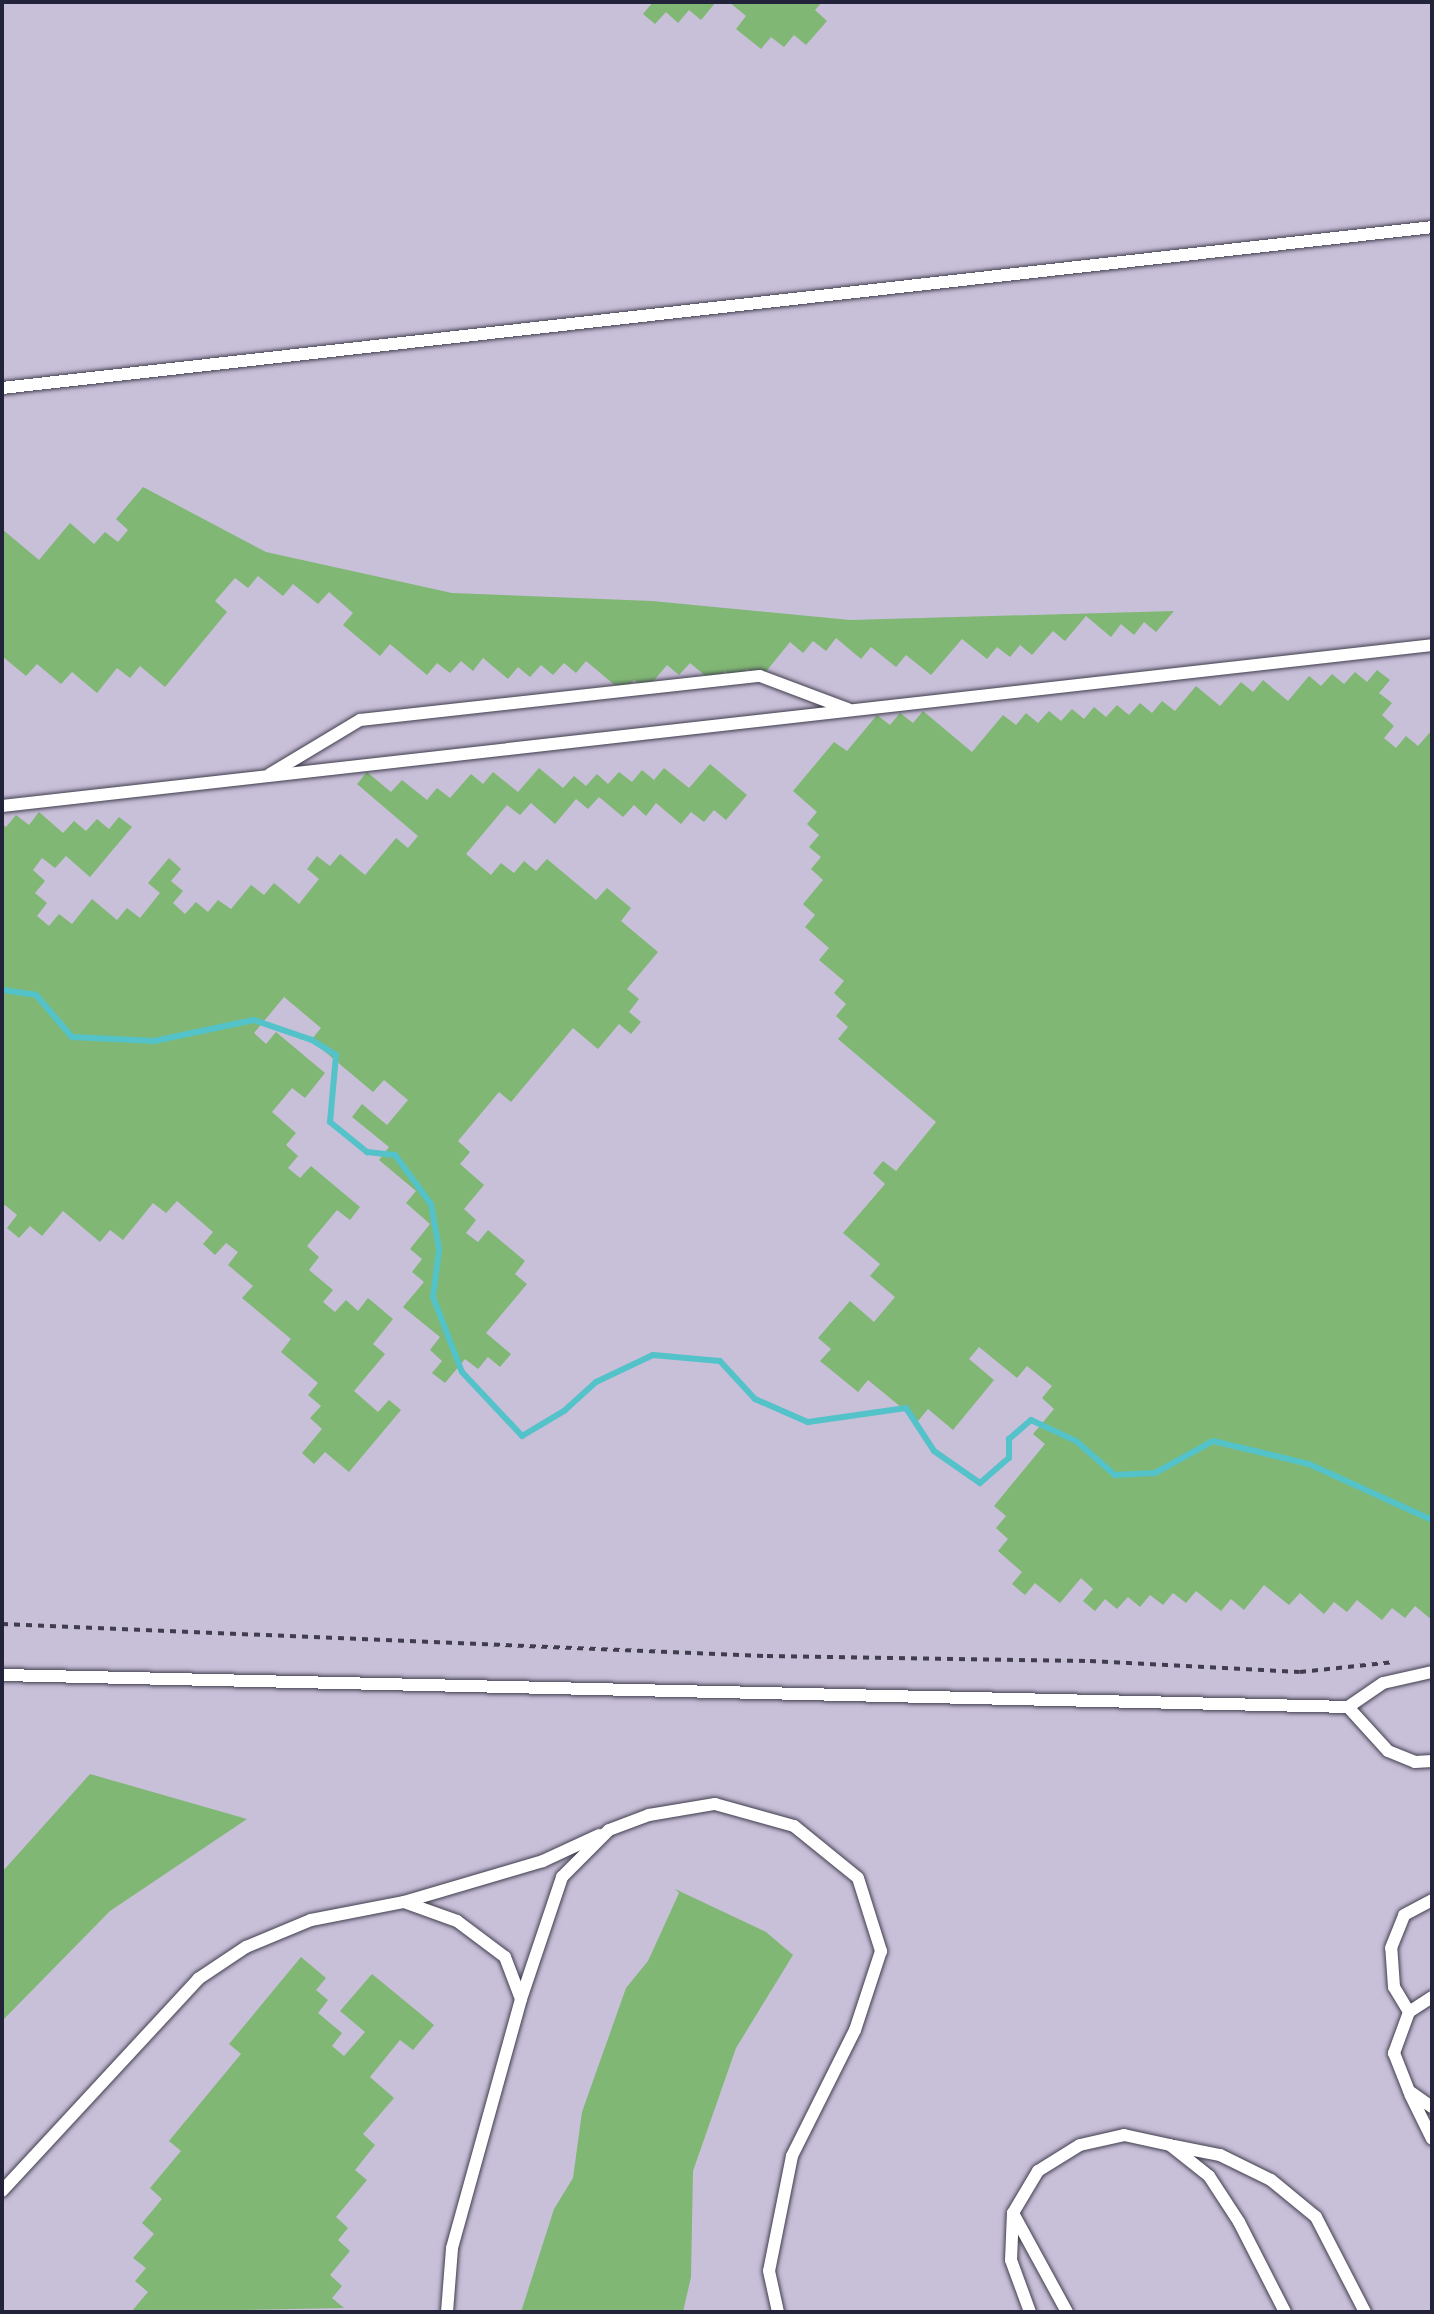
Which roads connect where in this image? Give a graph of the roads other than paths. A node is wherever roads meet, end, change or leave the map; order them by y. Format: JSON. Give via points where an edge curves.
{"nodes":[{"id":1,"x":1432,"y":227,"type":"edge"},
{"id":2,"x":2,"y":388,"type":"edge"},
{"id":3,"x":1432,"y":645,"type":"edge"},
{"id":4,"x":851,"y":710,"type":"junction"},
{"id":5,"x":267,"y":776,"type":"junction"},
{"id":6,"x":2,"y":806,"type":"edge"},
{"id":7,"x":1432,"y":1672,"type":"edge"},
{"id":8,"x":2,"y":1675,"type":"edge"},
{"id":9,"x":1348,"y":1707,"type":"junction"},
{"id":10,"x":1432,"y":1761,"type":"edge"},
{"id":11,"x":609,"y":1830,"type":"junction"},
{"id":12,"x":1432,"y":1900,"type":"edge"},
{"id":13,"x":404,"y":1902,"type":"junction"},
{"id":14,"x":1432,"y":1997,"type":"edge"},
{"id":15,"x":521,"y":1999,"type":"junction"},
{"id":16,"x":1409,"y":2012,"type":"junction"},
{"id":17,"x":1409,"y":2091,"type":"junction"},
{"id":18,"x":1432,"y":2107,"type":"edge"},
{"id":19,"x":1432,"y":2139,"type":"edge"},
{"id":20,"x":1170,"y":2145,"type":"junction"},
{"id":21,"x":2,"y":2191,"type":"edge"},
{"id":22,"x":1013,"y":2213,"type":"junction"},
{"id":23,"x":1026,"y":2309,"type":"edge"},
{"id":24,"x":447,"y":2312,"type":"edge"},
{"id":25,"x":778,"y":2312,"type":"edge"},
{"id":26,"x":1067,"y":2312,"type":"edge"},
{"id":27,"x":1285,"y":2312,"type":"edge"},
{"id":28,"x":1365,"y":2312,"type":"edge"}],
"edges":[{"from":1,"to":2,"type":"lane"},
{"from":3,"to":4,"type":"lane"},
{"from":4,"to":5,"type":"lane"},
{"from":4,"to":5,"type":"lane","via":[[760,676],[360,720]]},
{"from":5,"to":6,"type":"lane"},
{"from":7,"to":9,"type":"lane","via":[[1383,1683]]},
{"from":8,"to":9,"type":"lane"},
{"from":9,"to":10,"type":"lane","via":[[1388,1751],[1415,1762]]},
{"from":11,"to":13,"type":"lane","via":[[543,1861]]},
{"from":11,"to":15,"type":"lane","via":[[562,1877]]},
{"from":11,"to":25,"type":"lane","via":[[649,1815],[715,1804],[794,1826],[858,1878],[881,1951],[855,2030],[792,2156],[769,2271]]},
{"from":12,"to":16,"type":"lane","via":[[1404,1915],[1391,1948],[1394,1987]]},
{"from":13,"to":15,"type":"lane","via":[[457,1921],[505,1957]]},
{"from":13,"to":21,"type":"lane","via":[[311,1920],[246,1947],[198,1979]]},
{"from":14,"to":16,"type":"lane"},
{"from":15,"to":24,"type":"lane","via":[[452,2248]]},
{"from":16,"to":17,"type":"lane","via":[[1394,2053]]},
{"from":17,"to":18,"type":"lane"},
{"from":17,"to":19,"type":"lane"},
{"from":20,"to":22,"type":"lane","via":[[1124,2135],[1080,2145],[1038,2171]]},
{"from":20,"to":27,"type":"lane","via":[[1209,2176]]},
{"from":20,"to":28,"type":"lane","via":[[1220,2155],[1271,2180],[1316,2217]]},
{"from":22,"to":23,"type":"lane","via":[[1011,2260]]},
{"from":22,"to":26,"type":"lane"}]}
